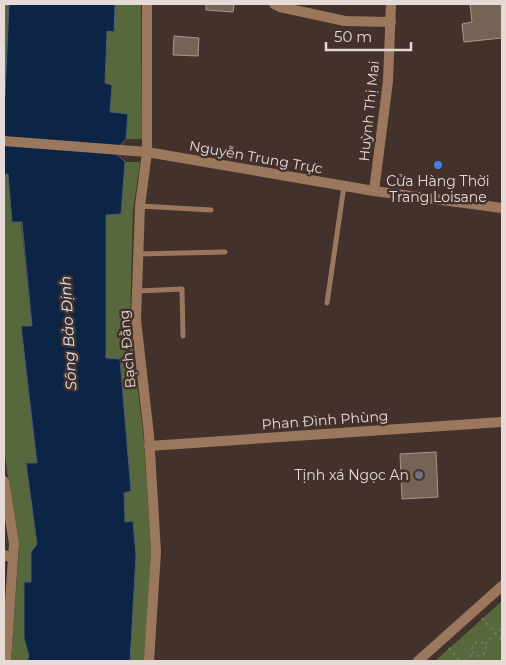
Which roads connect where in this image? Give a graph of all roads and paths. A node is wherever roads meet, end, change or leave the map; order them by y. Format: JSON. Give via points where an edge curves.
{"nodes":[{"id":1,"x":147,"y":4,"type":"edge"},
{"id":2,"x":274,"y":4,"type":"edge"},
{"id":3,"x":391,"y":4,"type":"edge"},
{"id":4,"x":390,"y":22,"type":"junction"},
{"id":5,"x":4,"y":141,"type":"edge"},
{"id":6,"x":147,"y":152,"type":"junction"},
{"id":7,"x":344,"y":186,"type":"junction"},
{"id":8,"x":374,"y":191,"type":"junction"},
{"id":9,"x":140,"y":206,"type":"junction"},
{"id":10,"x":502,"y":208,"type":"edge"},
{"id":11,"x":211,"y":210,"type":"dead end"},
{"id":12,"x":225,"y":252,"type":"dead end"},
{"id":13,"x":138,"y":254,"type":"junction"},
{"id":14,"x":137,"y":292,"type":"junction"},
{"id":15,"x":327,"y":303,"type":"dead end"},
{"id":16,"x":183,"y":336,"type":"dead end"},
{"id":17,"x":502,"y":422,"type":"edge"},
{"id":18,"x":149,"y":446,"type":"junction"},
{"id":19,"x":4,"y":481,"type":"edge"},
{"id":20,"x":8,"y":556,"type":"edge"},
{"id":21,"x":502,"y":586,"type":"edge"},
{"id":22,"x":475,"y":610,"type":"junction"},
{"id":23,"x":502,"y":628,"type":"edge"},
{"id":24,"x":496,"y":634,"type":"junction"},
{"id":25,"x":442,"y":640,"type":"junction"},
{"id":26,"x":502,"y":641,"type":"edge"},
{"id":27,"x":485,"y":644,"type":"junction"},
{"id":28,"x":474,"y":653,"type":"junction"},
{"id":29,"x":6,"y":661,"type":"edge"},
{"id":30,"x":149,"y":661,"type":"edge"},
{"id":31,"x":418,"y":661,"type":"edge"},
{"id":32,"x":460,"y":661,"type":"edge"},
{"id":33,"x":465,"y":661,"type":"edge"}],
"edges":[{"from":1,"to":6,"type":"street","name":"Bạch Đằng"},
{"from":2,"to":4,"type":"street","via":[[345,21]]},
{"from":3,"to":4,"type":"street","name":"Huỳnh Thị Mai"},
{"from":4,"to":8,"type":"street","name":"Huỳnh Thị Mai","via":[[388,81]]},
{"from":5,"to":6,"type":"street","name":"Nguyễn Trung Trực"},
{"from":6,"to":7,"type":"street","name":"Nguyễn Trung Trực"},
{"from":6,"to":9,"type":"street","name":"Bạch Đằng"},
{"from":7,"to":8,"type":"street","name":"Nguyễn Trung Trực"},
{"from":7,"to":15,"type":"lane"},
{"from":8,"to":10,"type":"street","name":"Nguyễn Trung Trực"},
{"from":9,"to":11,"type":"lane"},
{"from":9,"to":13,"type":"street","name":"Bạch Đằng"},
{"from":12,"to":13,"type":"lane"},
{"from":13,"to":14,"type":"street","name":"Bạch Đằng"},
{"from":14,"to":16,"type":"lane","via":[[182,290]]},
{"from":14,"to":18,"type":"street","name":"Bạch Đằng","via":[[136,320]]},
{"from":17,"to":18,"type":"street","name":"Phan Đình Phùng"},
{"from":18,"to":30,"type":"street","name":"Bạch Đằng","via":[[156,552]]},
{"from":19,"to":20,"type":"street","via":[[14,544]]},
{"from":20,"to":29,"type":"street"},
{"from":21,"to":22,"type":"street"},
{"from":22,"to":24,"type":"path"},
{"from":22,"to":25,"type":"street"},
{"from":23,"to":24,"type":"path"},
{"from":24,"to":26,"type":"path"},
{"from":24,"to":27,"type":"path"},
{"from":25,"to":31,"type":"street"},
{"from":25,"to":32,"type":"path"},
{"from":27,"to":28,"type":"path","via":[[475,643]]},
{"from":27,"to":28,"type":"path","via":[[484,654]]},
{"from":28,"to":33,"type":"path"}]}
